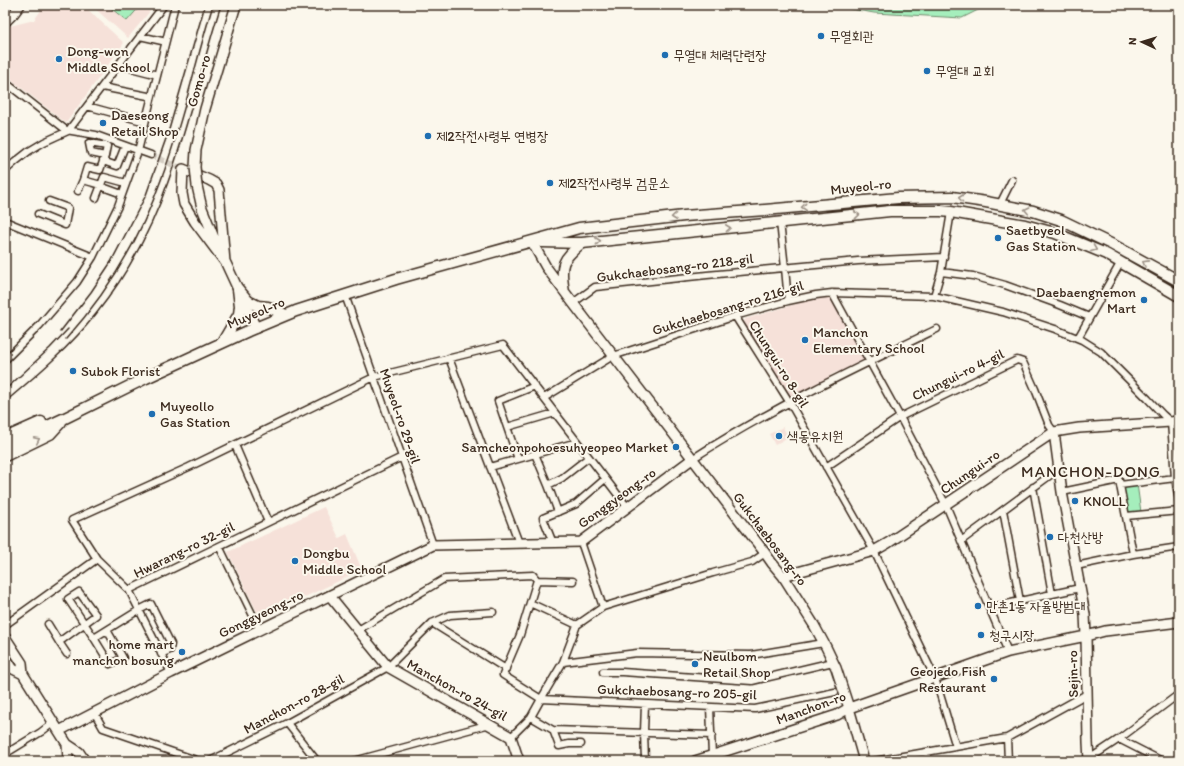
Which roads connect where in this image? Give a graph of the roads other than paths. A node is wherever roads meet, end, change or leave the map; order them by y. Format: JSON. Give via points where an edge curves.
{"nodes":[{"id":1,"x":20,"y":5,"type":"edge"},
{"id":2,"x":164,"y":5,"type":"edge"},
{"id":3,"x":175,"y":5,"type":"edge"},
{"id":4,"x":236,"y":5,"type":"edge"},
{"id":5,"x":5,"y":22,"type":"edge"},
{"id":6,"x":140,"y":36,"type":"junction"},
{"id":7,"x":162,"y":41,"type":"dead end"},
{"id":8,"x":119,"y":65,"type":"junction"},
{"id":9,"x":154,"y":74,"type":"dead end"},
{"id":10,"x":5,"y":82,"type":"edge"},
{"id":11,"x":102,"y":87,"type":"junction"},
{"id":12,"x":148,"y":96,"type":"dead end"},
{"id":13,"x":87,"y":106,"type":"junction"},
{"id":14,"x":142,"y":122,"type":"dead end"},
{"id":15,"x":68,"y":131,"type":"junction"},
{"id":16,"x":125,"y":146,"type":"junction"},
{"id":17,"x":138,"y":151,"type":"junction"},
{"id":18,"x":151,"y":155,"type":"tunnel mouth"},
{"id":19,"x":5,"y":171,"type":"edge"},
{"id":20,"x":83,"y":180,"type":"junction"},
{"id":21,"x":1012,"y":180,"type":"dead end"},
{"id":22,"x":126,"y":183,"type":"junction"},
{"id":23,"x":100,"y":186,"type":"junction"},
{"id":24,"x":78,"y":191,"type":"dead end"},
{"id":25,"x":122,"y":194,"type":"junction"},
{"id":26,"x":96,"y":198,"type":"dead end"},
{"id":27,"x":49,"y":201,"type":"dead end"},
{"id":28,"x":1000,"y":204,"type":"junction"},
{"id":29,"x":951,"y":212,"type":"junction"},
{"id":30,"x":38,"y":214,"type":"dead end"},
{"id":31,"x":993,"y":220,"type":"junction"},
{"id":32,"x":5,"y":221,"type":"edge"},
{"id":33,"x":780,"y":222,"type":"junction"},
{"id":34,"x":532,"y":242,"type":"junction"},
{"id":35,"x":582,"y":243,"type":"junction"},
{"id":36,"x":92,"y":257,"type":"junction"},
{"id":37,"x":944,"y":257,"type":"junction"},
{"id":38,"x":225,"y":262,"type":"junction"},
{"id":39,"x":1121,"y":262,"type":"junction"},
{"id":40,"x":785,"y":268,"type":"junction"},
{"id":41,"x":941,"y":272,"type":"junction"},
{"id":42,"x":1179,"y":282,"type":"edge"},
{"id":43,"x":1179,"y":288,"type":"edge"},
{"id":44,"x":238,"y":289,"type":"junction"},
{"id":45,"x":564,"y":291,"type":"junction"},
{"id":46,"x":832,"y":293,"type":"junction"},
{"id":47,"x":345,"y":295,"type":"junction"},
{"id":48,"x":1179,"y":295,"type":"edge"},
{"id":49,"x":934,"y":296,"type":"junction"},
{"id":50,"x":788,"y":301,"type":"junction"},
{"id":51,"x":573,"y":303,"type":"junction"},
{"id":52,"x":286,"y":315,"type":"junction"},
{"id":53,"x":735,"y":316,"type":"junction"},
{"id":54,"x":1089,"y":317,"type":"junction"},
{"id":55,"x":256,"y":328,"type":"junction"},
{"id":56,"x":937,"y":328,"type":"dead end"},
{"id":57,"x":1078,"y":338,"type":"junction"},
{"id":58,"x":222,"y":343,"type":"junction"},
{"id":59,"x":613,"y":356,"type":"junction"},
{"id":60,"x":449,"y":358,"type":"junction"},
{"id":61,"x":5,"y":360,"type":"edge"},
{"id":62,"x":870,"y":361,"type":"junction"},
{"id":63,"x":374,"y":377,"type":"junction"},
{"id":64,"x":535,"y":386,"type":"junction"},
{"id":65,"x":544,"y":398,"type":"junction"},
{"id":66,"x":790,"y":403,"type":"junction"},
{"id":67,"x":555,"y":413,"type":"junction"},
{"id":68,"x":900,"y":417,"type":"junction"},
{"id":69,"x":65,"y":418,"type":"junction"},
{"id":70,"x":1175,"y":421,"type":"edge"},
{"id":71,"x":507,"y":427,"type":"junction"},
{"id":72,"x":1054,"y":432,"type":"junction"},
{"id":73,"x":5,"y":438,"type":"edge"},
{"id":74,"x":577,"y":442,"type":"junction"},
{"id":75,"x":235,"y":445,"type":"junction"},
{"id":76,"x":5,"y":446,"type":"edge"},
{"id":77,"x":535,"y":454,"type":"junction"},
{"id":78,"x":5,"y":456,"type":"edge"},
{"id":79,"x":402,"y":457,"type":"junction"},
{"id":80,"x":589,"y":457,"type":"junction"},
{"id":81,"x":518,"y":459,"type":"junction"},
{"id":82,"x":692,"y":459,"type":"junction"},
{"id":83,"x":490,"y":467,"type":"junction"},
{"id":84,"x":826,"y":467,"type":"junction"},
{"id":85,"x":1060,"y":468,"type":"junction"},
{"id":86,"x":1175,"y":478,"type":"junction"},
{"id":87,"x":606,"y":479,"type":"junction"},
{"id":88,"x":1119,"y":482,"type":"junction"},
{"id":89,"x":548,"y":485,"type":"junction"},
{"id":90,"x":1034,"y":487,"type":"junction"},
{"id":91,"x":1062,"y":492,"type":"junction"},
{"id":92,"x":1179,"y":501,"type":"edge"},
{"id":93,"x":946,"y":505,"type":"junction"},
{"id":94,"x":628,"y":508,"type":"junction"},
{"id":95,"x":1003,"y":510,"type":"junction"},
{"id":96,"x":1179,"y":511,"type":"edge"},
{"id":97,"x":558,"y":512,"type":"junction"},
{"id":98,"x":1126,"y":516,"type":"junction"},
{"id":99,"x":268,"y":522,"type":"junction"},
{"id":100,"x":961,"y":541,"type":"junction"},
{"id":101,"x":581,"y":542,"type":"junction"},
{"id":102,"x":519,"y":543,"type":"junction"},
{"id":103,"x":553,"y":543,"type":"junction"},
{"id":104,"x":433,"y":545,"type":"junction"},
{"id":105,"x":219,"y":546,"type":"junction"},
{"id":106,"x":1179,"y":547,"type":"edge"},
{"id":107,"x":874,"y":551,"type":"junction"},
{"id":108,"x":765,"y":553,"type":"junction"},
{"id":109,"x":1133,"y":554,"type":"junction"},
{"id":110,"x":97,"y":559,"type":"junction"},
{"id":111,"x":1076,"y":566,"type":"junction"},
{"id":112,"x":783,"y":576,"type":"junction"},
{"id":113,"x":537,"y":580,"type":"junction"},
{"id":114,"x":573,"y":581,"type":"dead end"},
{"id":115,"x":1080,"y":588,"type":"junction"},
{"id":116,"x":129,"y":590,"type":"junction"},
{"id":117,"x":1052,"y":594,"type":"junction"},
{"id":118,"x":330,"y":596,"type":"junction"},
{"id":119,"x":1020,"y":601,"type":"junction"},
{"id":120,"x":530,"y":603,"type":"junction"},
{"id":121,"x":603,"y":607,"type":"junction"},
{"id":122,"x":989,"y":608,"type":"junction"},
{"id":123,"x":139,"y":610,"type":"junction"},
{"id":124,"x":494,"y":612,"type":"dead end"},
{"id":125,"x":1179,"y":622,"type":"edge"},
{"id":126,"x":84,"y":623,"type":"junction"},
{"id":127,"x":432,"y":623,"type":"junction"},
{"id":128,"x":48,"y":624,"type":"dead end"},
{"id":129,"x":5,"y":625,"type":"edge"},
{"id":130,"x":577,"y":625,"type":"junction"},
{"id":131,"x":107,"y":630,"type":"junction"},
{"id":132,"x":260,"y":630,"type":"junction"},
{"id":133,"x":358,"y":630,"type":"junction"},
{"id":134,"x":1086,"y":636,"type":"junction"},
{"id":135,"x":5,"y":637,"type":"edge"},
{"id":136,"x":94,"y":638,"type":"junction"},
{"id":137,"x":59,"y":642,"type":"junction"},
{"id":138,"x":824,"y":643,"type":"junction"},
{"id":139,"x":1008,"y":652,"type":"junction"},
{"id":140,"x":67,"y":654,"type":"dead end"},
{"id":141,"x":161,"y":654,"type":"junction"},
{"id":142,"x":5,"y":657,"type":"edge"},
{"id":143,"x":563,"y":662,"type":"junction"},
{"id":144,"x":833,"y":662,"type":"junction"},
{"id":145,"x":388,"y":667,"type":"junction"},
{"id":146,"x":506,"y":669,"type":"junction"},
{"id":147,"x":603,"y":672,"type":"dead end"},
{"id":148,"x":171,"y":673,"type":"junction"},
{"id":149,"x":23,"y":674,"type":"junction"},
{"id":150,"x":935,"y":678,"type":"junction"},
{"id":151,"x":835,"y":692,"type":"dead end"},
{"id":152,"x":1087,"y":694,"type":"junction"},
{"id":153,"x":1179,"y":694,"type":"edge"},
{"id":154,"x":541,"y":699,"type":"junction"},
{"id":155,"x":645,"y":704,"type":"junction"},
{"id":156,"x":710,"y":707,"type":"junction"},
{"id":157,"x":849,"y":708,"type":"junction"},
{"id":158,"x":94,"y":712,"type":"junction"},
{"id":159,"x":531,"y":717,"type":"junction"},
{"id":160,"x":54,"y":722,"type":"junction"},
{"id":161,"x":287,"y":723,"type":"junction"},
{"id":162,"x":490,"y":724,"type":"junction"},
{"id":163,"x":553,"y":730,"type":"junction"},
{"id":164,"x":59,"y":731,"type":"junction"},
{"id":165,"x":644,"y":732,"type":"junction"},
{"id":166,"x":712,"y":735,"type":"junction"},
{"id":167,"x":511,"y":737,"type":"junction"},
{"id":168,"x":1007,"y":738,"type":"junction"},
{"id":169,"x":1120,"y":739,"type":"junction"},
{"id":170,"x":67,"y":744,"type":"junction"},
{"id":171,"x":581,"y":744,"type":"dead end"},
{"id":172,"x":956,"y":747,"type":"junction"},
{"id":173,"x":927,"y":752,"type":"junction"},
{"id":174,"x":5,"y":754,"type":"edge"},
{"id":175,"x":712,"y":756,"type":"junction"},
{"id":176,"x":1089,"y":760,"type":"edge"},
{"id":177,"x":70,"y":761,"type":"edge"},
{"id":178,"x":85,"y":761,"type":"edge"},
{"id":179,"x":199,"y":761,"type":"edge"},
{"id":180,"x":210,"y":761,"type":"edge"},
{"id":181,"x":318,"y":761,"type":"edge"},
{"id":182,"x":354,"y":761,"type":"edge"},
{"id":183,"x":520,"y":761,"type":"edge"},
{"id":184,"x":645,"y":761,"type":"edge"},
{"id":185,"x":695,"y":761,"type":"edge"},
{"id":186,"x":864,"y":761,"type":"edge"},
{"id":187,"x":874,"y":761,"type":"edge"},
{"id":188,"x":928,"y":761,"type":"edge"},
{"id":189,"x":1008,"y":761,"type":"edge"},
{"id":190,"x":1162,"y":761,"type":"edge"}],
"edges":[{"from":1,"to":5,"type":"main road"},
{"from":2,"to":6,"type":"street"},
{"from":3,"to":17,"type":"street"},
{"from":4,"to":38,"type":"main road","name":"Gomo-ro","bridge":true,"via":[[205,109],[195,167],[202,208]]},
{"from":6,"to":7,"type":"street"},
{"from":6,"to":8,"type":"street"},
{"from":8,"to":9,"type":"street"},
{"from":8,"to":11,"type":"street"},
{"from":10,"to":15,"type":"street"},
{"from":11,"to":12,"type":"street"},
{"from":11,"to":13,"type":"street"},
{"from":13,"to":14,"type":"street"},
{"from":13,"to":15,"type":"street"},
{"from":15,"to":16,"type":"street","via":[[96,135]]},
{"from":15,"to":19,"type":"street","via":[[44,142]]},
{"from":16,"to":17,"type":"street"},
{"from":16,"to":20,"type":"street","via":[[117,166],[104,159],[100,170],[87,167]]},
{"from":17,"to":18,"type":"street"},
{"from":17,"to":22,"type":"street"},
{"from":20,"to":23,"type":"street"},
{"from":20,"to":24,"type":"street"},
{"from":21,"to":28,"type":"street"},
{"from":22,"to":23,"type":"street","via":[[104,177]]},
{"from":22,"to":25,"type":"street"},
{"from":23,"to":25,"type":"street"},
{"from":23,"to":26,"type":"street"},
{"from":25,"to":36,"type":"street"},
{"from":27,"to":30,"type":"street","via":[[68,208],[65,225]]},
{"from":28,"to":31,"type":"main road"},
{"from":28,"to":34,"type":"main road","name":"Muyeol-ro","one_way":true,"via":[[952,197],[898,198],[684,216],[580,228]]},
{"from":42,"to":28,"type":"main road","name":"Muyeol-ro","one_way":true,"via":[[1113,245],[1061,220]]},
{"from":29,"to":31,"type":"main road","name":"Muyeol-ro"},
{"from":33,"to":29,"type":"main road","name":"Muyeol-ro","one_way":true,"via":[[890,211]]},
{"from":29,"to":37,"type":"street"},
{"from":31,"to":39,"type":"main road","name":"Muyeol-ro","one_way":true,"via":[[1055,233]]},
{"from":32,"to":36,"type":"street"},
{"from":35,"to":33,"type":"main road","name":"Muyeol-ro","one_way":true},
{"from":33,"to":40,"type":"street"},
{"from":34,"to":35,"type":"main road","name":"Muyeol-ro"},
{"from":34,"to":45,"type":"main road","name":"Gukchaebosang-ro"},
{"from":34,"to":47,"type":"main road","name":"Muyeol-ro"},
{"from":35,"to":45,"type":"main road","via":[[566,258],[562,266]]},
{"from":36,"to":61,"type":"street","via":[[77,282]]},
{"from":37,"to":40,"type":"street","name":"Gukchaebosang-ro 218-gil"},
{"from":37,"to":41,"type":"street"},
{"from":38,"to":38,"type":"main road","via":[[219,190],[210,180],[181,169],[184,204]]},
{"from":38,"to":44,"type":"main road"},
{"from":39,"to":48,"type":"main road","name":"Muyeol-ro"},
{"from":39,"to":54,"type":"street"},
{"from":40,"to":50,"type":"street"},
{"from":40,"to":51,"type":"street","name":"Gukchaebosang-ro 218-gil","via":[[595,287]]},
{"from":41,"to":49,"type":"street"},
{"from":41,"to":54,"type":"street","via":[[973,276],[1005,285]]},
{"from":43,"to":48,"type":"main road","via":[[1176,291]]},
{"from":44,"to":52,"type":"main road","via":[[248,301]]},
{"from":44,"to":55,"type":"main road"},
{"from":44,"to":58,"type":"main road","via":[[239,314]]},
{"from":45,"to":51,"type":"main road","name":"Gukchaebosang-ro"},
{"from":46,"to":49,"type":"street","name":"Gukchaebosang-ro 216-gil"},
{"from":46,"to":50,"type":"street","name":"Gukchaebosang-ro 216-gil"},
{"from":46,"to":62,"type":"street"},
{"from":47,"to":52,"type":"main road","name":"Muyeol-ro"},
{"from":47,"to":63,"type":"street","name":"Muyeol-ro 29-gil"},
{"from":49,"to":57,"type":"street","name":"Gukchaebosang-ro 216-gil","via":[[1003,312]]},
{"from":50,"to":53,"type":"street","name":"Gukchaebosang-ro 216-gil"},
{"from":51,"to":59,"type":"main road","name":"Gukchaebosang-ro"},
{"from":52,"to":55,"type":"main road","name":"Muyeol-ro"},
{"from":53,"to":59,"type":"street","name":"Gukchaebosang-ro 216-gil"},
{"from":53,"to":66,"type":"street","name":"Chungui-ro 8-gil"},
{"from":54,"to":57,"type":"street"},
{"from":55,"to":58,"type":"main road","name":"Muyeol-ro"},
{"from":56,"to":62,"type":"street"},
{"from":57,"to":70,"type":"street","name":"Gukchaebosang-ro 216-gil","via":[[1100,352],[1163,415]]},
{"from":58,"to":69,"type":"main road","name":"Muyeol-ro"},
{"from":59,"to":65,"type":"street"},
{"from":59,"to":82,"type":"main road","name":"Gukchaebosang-ro"},
{"from":60,"to":63,"type":"street"},
{"from":60,"to":64,"type":"street","via":[[503,345]]},
{"from":60,"to":83,"type":"street"},
{"from":62,"to":66,"type":"street"},
{"from":62,"to":68,"type":"street"},
{"from":63,"to":75,"type":"street"},
{"from":63,"to":79,"type":"street","name":"Muyeol-ro 29-gil"},
{"from":64,"to":65,"type":"street"},
{"from":64,"to":71,"type":"street","via":[[498,401]]},
{"from":65,"to":67,"type":"street"},
{"from":66,"to":82,"type":"street"},
{"from":66,"to":84,"type":"street","name":"Chungui-ro 8-gil"},
{"from":67,"to":71,"type":"street"},
{"from":67,"to":74,"type":"street"},
{"from":68,"to":72,"type":"street","name":"Chungui-ro 4-gil","via":[[1017,360],[1023,362],[1048,425]]},
{"from":68,"to":84,"type":"street","name":"Chungui-ro 4-gil"},
{"from":68,"to":93,"type":"street"},
{"from":69,"to":73,"type":"main road","via":[[53,416]]},
{"from":69,"to":76,"type":"main road","name":"Muyeol-ro"},
{"from":78,"to":69,"type":"main road","one_way":true,"via":[[50,434]]},
{"from":70,"to":72,"type":"main road","name":"Chungui-ro"},
{"from":70,"to":86,"type":"street"},
{"from":71,"to":81,"type":"street"},
{"from":72,"to":85,"type":"main road","name":"Sejin-ro"},
{"from":72,"to":93,"type":"main road","name":"Chungui-ro"},
{"from":74,"to":77,"type":"street"},
{"from":74,"to":80,"type":"street"},
{"from":75,"to":99,"type":"street"},
{"from":75,"to":110,"type":"street","name":"Hwarang-ro 32-gil","via":[[72,520]]},
{"from":77,"to":81,"type":"street"},
{"from":77,"to":89,"type":"street"},
{"from":79,"to":99,"type":"street","name":"Hwarang-ro 32-gil"},
{"from":79,"to":104,"type":"street","name":"Muyeol-ro 29-gil"},
{"from":80,"to":87,"type":"street"},
{"from":80,"to":89,"type":"street","via":[[562,478]]},
{"from":81,"to":83,"type":"street"},
{"from":82,"to":94,"type":"main road","name":"Gonggyeong-ro"},
{"from":82,"to":108,"type":"main road","name":"Gukchaebosang-ro"},
{"from":83,"to":102,"type":"street"},
{"from":84,"to":107,"type":"street","name":"Chungui-ro 8-gil"},
{"from":85,"to":90,"type":"street"},
{"from":85,"to":91,"type":"main road","name":"Sejin-ro"},
{"from":86,"to":88,"type":"street"},
{"from":86,"to":92,"type":"street"},
{"from":87,"to":94,"type":"street"},
{"from":87,"to":97,"type":"street","via":[[576,504]]},
{"from":88,"to":91,"type":"street"},
{"from":88,"to":98,"type":"street"},
{"from":89,"to":97,"type":"street"},
{"from":90,"to":95,"type":"street"},
{"from":90,"to":117,"type":"street"},
{"from":91,"to":111,"type":"main road","name":"Sejin-ro"},
{"from":93,"to":100,"type":"street"},
{"from":93,"to":107,"type":"main road","name":"Chungui-ro"},
{"from":94,"to":101,"type":"main road","name":"Gonggyeong-ro"},
{"from":95,"to":100,"type":"street"},
{"from":95,"to":119,"type":"street"},
{"from":96,"to":98,"type":"street"},
{"from":97,"to":103,"type":"street","via":[[543,518]]},
{"from":98,"to":109,"type":"street"},
{"from":99,"to":105,"type":"street","name":"Hwarang-ro 32-gil"},
{"from":100,"to":122,"type":"street"},
{"from":101,"to":103,"type":"main road","name":"Gonggyeong-ro"},
{"from":101,"to":121,"type":"street"},
{"from":102,"to":103,"type":"main road","name":"Gonggyeong-ro"},
{"from":102,"to":104,"type":"main road","name":"Gonggyeong-ro"},
{"from":104,"to":118,"type":"main road","name":"Gonggyeong-ro"},
{"from":105,"to":116,"type":"street","name":"Hwarang-ro 32-gil"},
{"from":105,"to":132,"type":"street"},
{"from":106,"to":109,"type":"street"},
{"from":107,"to":112,"type":"main road","name":"Chungui-ro"},
{"from":107,"to":150,"type":"street","name":"Chungui-ro 8-gil"},
{"from":108,"to":112,"type":"main road","name":"Gukchaebosang-ro"},
{"from":108,"to":121,"type":"street","via":[[752,562]]},
{"from":109,"to":111,"type":"street"},
{"from":110,"to":116,"type":"street","name":"Hwarang-ro 32-gil"},
{"from":110,"to":129,"type":"street"},
{"from":111,"to":115,"type":"main road","name":"Sejin-ro"},
{"from":112,"to":138,"type":"main road","name":"Gukchaebosang-ro"},
{"from":113,"to":114,"type":"street"},
{"from":113,"to":120,"type":"street"},
{"from":113,"to":133,"type":"street","via":[[533,575],[444,579]]},
{"from":115,"to":117,"type":"street"},
{"from":115,"to":134,"type":"main road","name":"Sejin-ro"},
{"from":116,"to":123,"type":"street"},
{"from":117,"to":119,"type":"street"},
{"from":118,"to":132,"type":"main road","name":"Gonggyeong-ro"},
{"from":118,"to":133,"type":"main road","name":"Manchon-ro 24-gil"},
{"from":119,"to":122,"type":"street"},
{"from":120,"to":130,"type":"street"},
{"from":120,"to":146,"type":"street"},
{"from":121,"to":130,"type":"street"},
{"from":122,"to":139,"type":"street"},
{"from":123,"to":131,"type":"street"},
{"from":123,"to":141,"type":"street"},
{"from":123,"to":141,"type":"street","via":[[151,604],[172,644],[170,650]]},
{"from":124,"to":127,"type":"street","via":[[450,615]]},
{"from":125,"to":134,"type":"main road","name":"Manchon-ro","via":[[1105,631]]},
{"from":126,"to":126,"type":"street","via":[[68,599],[79,592],[96,615]]},
{"from":126,"to":136,"type":"street"},
{"from":126,"to":137,"type":"street"},
{"from":127,"to":145,"type":"street","name":"Manchon-ro 24-gil"},
{"from":127,"to":146,"type":"street"},
{"from":128,"to":137,"type":"street"},
{"from":130,"to":143,"type":"street"},
{"from":131,"to":136,"type":"street"},
{"from":131,"to":136,"type":"street","via":[[123,658],[110,664]]},
{"from":132,"to":148,"type":"main road","name":"Gonggyeong-ro"},
{"from":133,"to":145,"type":"main road","name":"Manchon-ro 24-gil"},
{"from":134,"to":139,"type":"main road","name":"Manchon-ro"},
{"from":134,"to":152,"type":"main road","name":"Sejin-ro"},
{"from":135,"to":149,"type":"main road","via":[[22,663]]},
{"from":137,"to":140,"type":"street"},
{"from":138,"to":143,"type":"street","via":[[751,655],[637,653]]},
{"from":138,"to":144,"type":"main road","name":"Gukchaebosang-ro"},
{"from":139,"to":150,"type":"main road","name":"Manchon-ro"},
{"from":141,"to":148,"type":"street"},
{"from":142,"to":149,"type":"main road","via":[[13,669]]},
{"from":143,"to":154,"type":"street"},
{"from":144,"to":147,"type":"street","via":[[752,681]]},
{"from":144,"to":157,"type":"main road","name":"Gukchaebosang-ro"},
{"from":145,"to":161,"type":"street","name":"Manchon-ro 28-gil"},
{"from":145,"to":162,"type":"main road","name":"Manchon-ro 24-gil"},
{"from":146,"to":154,"type":"street","via":[[503,675]]},
{"from":148,"to":158,"type":"main road","name":"Gonggyeong-ro"},
{"from":149,"to":160,"type":"main road"},
{"from":150,"to":157,"type":"main road","name":"Manchon-ro"},
{"from":150,"to":172,"type":"street"},
{"from":151,"to":156,"type":"street","name":"Gukchaebosang-ro 205-gil","via":[[755,709]]},
{"from":152,"to":168,"type":"street"},
{"from":152,"to":176,"type":"main road","name":"Sejin-ro"},
{"from":153,"to":169,"type":"street"},
{"from":154,"to":155,"type":"street","name":"Gukchaebosang-ro 205-gil"},
{"from":154,"to":159,"type":"street"},
{"from":155,"to":156,"type":"street","name":"Gukchaebosang-ro 205-gil"},
{"from":155,"to":165,"type":"street"},
{"from":156,"to":166,"type":"street"},
{"from":157,"to":175,"type":"main road","name":"Manchon-ro","via":[[838,714]]},
{"from":157,"to":186,"type":"main road","name":"Gukchaebosang-ro"},
{"from":158,"to":164,"type":"main road","name":"Gonggyeong-ro"},
{"from":158,"to":179,"type":"street","via":[[103,728]]},
{"from":159,"to":163,"type":"street"},
{"from":159,"to":167,"type":"street"},
{"from":160,"to":164,"type":"main road"},
{"from":160,"to":174,"type":"street"},
{"from":161,"to":180,"type":"street","name":"Manchon-ro 28-gil"},
{"from":161,"to":181,"type":"street"},
{"from":162,"to":167,"type":"main road","name":"Manchon-ro 24-gil"},
{"from":162,"to":182,"type":"street"},
{"from":163,"to":165,"type":"street"},
{"from":163,"to":171,"type":"street","via":[[559,746]]},
{"from":164,"to":170,"type":"main road"},
{"from":165,"to":166,"type":"street"},
{"from":165,"to":184,"type":"street"},
{"from":166,"to":175,"type":"street"},
{"from":167,"to":183,"type":"main road","name":"Manchon-ro 24-gil"},
{"from":168,"to":172,"type":"street"},
{"from":168,"to":189,"type":"street"},
{"from":169,"to":176,"type":"street"},
{"from":169,"to":190,"type":"street"},
{"from":170,"to":177,"type":"main road"},
{"from":170,"to":178,"type":"main road","via":[[79,752]]},
{"from":172,"to":173,"type":"street"},
{"from":173,"to":187,"type":"street"},
{"from":173,"to":188,"type":"street"},
{"from":175,"to":185,"type":"main road","name":"Manchon-ro"}]}
